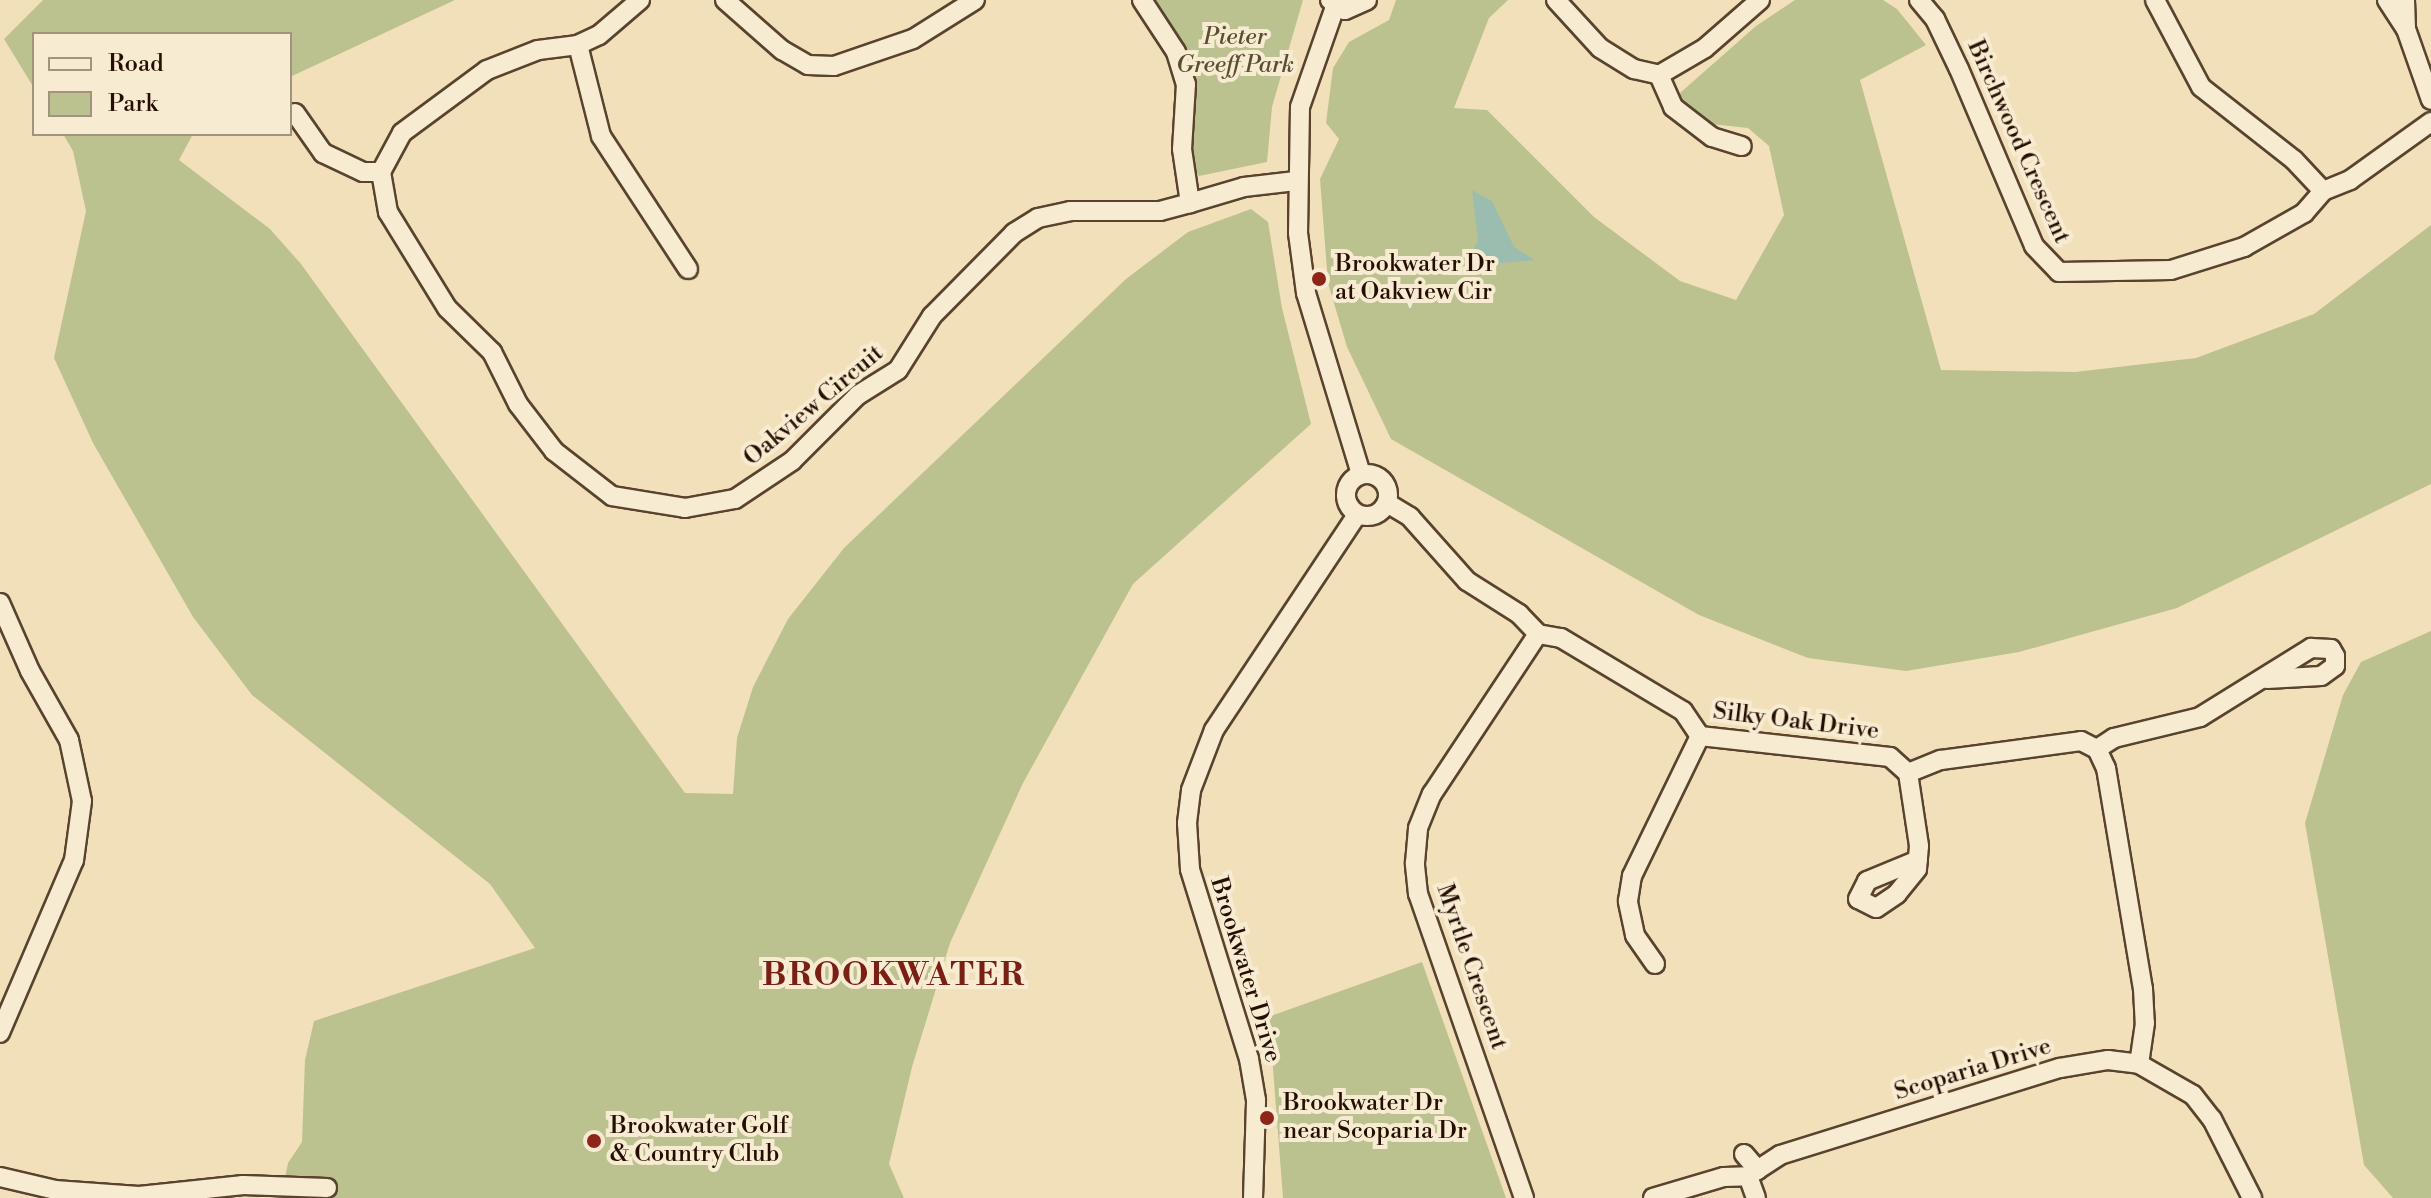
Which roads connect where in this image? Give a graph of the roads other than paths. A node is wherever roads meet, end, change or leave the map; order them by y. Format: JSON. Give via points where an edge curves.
{"nodes":[{"id":1,"x":640,"y":0,"type":"edge"},
{"id":2,"x":725,"y":0,"type":"edge"},
{"id":3,"x":975,"y":0,"type":"edge"},
{"id":4,"x":1142,"y":0,"type":"edge"},
{"id":5,"x":1367,"y":0,"type":"edge"},
{"id":6,"x":1556,"y":0,"type":"edge"},
{"id":7,"x":1760,"y":0,"type":"edge"},
{"id":8,"x":1919,"y":0,"type":"edge"},
{"id":9,"x":2387,"y":0,"type":"edge"},
{"id":10,"x":2405,"y":0,"type":"edge"},
{"id":11,"x":1332,"y":4,"type":"edge"},
{"id":12,"x":2161,"y":4,"type":"edge"},
{"id":13,"x":2406,"y":29,"type":"junction"},
{"id":14,"x":578,"y":45,"type":"junction"},
{"id":15,"x":1659,"y":75,"type":"junction"},
{"id":16,"x":2431,"y":100,"type":"edge"},
{"id":17,"x":295,"y":113,"type":"dead end"},
{"id":18,"x":2431,"y":122,"type":"edge"},
{"id":19,"x":1742,"y":146,"type":"dead end"},
{"id":20,"x":381,"y":172,"type":"junction"},
{"id":21,"x":1296,"y":181,"type":"junction"},
{"id":22,"x":2323,"y":191,"type":"junction"},
{"id":23,"x":1190,"y":203,"type":"junction"},
{"id":24,"x":688,"y":269,"type":"dead end"},
{"id":25,"x":1361,"y":474,"type":"junction"},
{"id":26,"x":1387,"y":503,"type":"junction"},
{"id":27,"x":1357,"y":515,"type":"junction"},
{"id":28,"x":0,"y":603,"type":"edge"},
{"id":29,"x":1538,"y":634,"type":"junction"},
{"id":30,"x":2267,"y":679,"type":"dead end"},
{"id":31,"x":1700,"y":736,"type":"junction"},
{"id":32,"x":2097,"y":749,"type":"junction"},
{"id":33,"x":1908,"y":773,"type":"junction"},
{"id":34,"x":1918,"y":860,"type":"dead end"},
{"id":35,"x":1655,"y":964,"type":"dead end"},
{"id":36,"x":0,"y":1033,"type":"edge"},
{"id":37,"x":2139,"y":1064,"type":"junction"},
{"id":38,"x":1744,"y":1154,"type":"dead end"},
{"id":39,"x":1753,"y":1173,"type":"junction"},
{"id":40,"x":4,"y":1176,"type":"edge"},
{"id":41,"x":327,"y":1188,"type":"dead end"},
{"id":42,"x":1253,"y":1198,"type":"edge"},
{"id":43,"x":1524,"y":1198,"type":"edge"},
{"id":44,"x":1653,"y":1198,"type":"edge"},
{"id":45,"x":1756,"y":1198,"type":"edge"},
{"id":46,"x":2252,"y":1198,"type":"edge"}],
"edges":[{"from":1,"to":14,"type":"street","via":[[599,35]]},
{"from":2,"to":3,"type":"street","via":[[782,50],[808,65],[834,66],[913,39]]},
{"from":4,"to":23,"type":"street","via":[[1176,52],[1186,84],[1182,149]]},
{"from":5,"to":11,"type":"street","via":[[1353,10]]},
{"from":6,"to":15,"type":"street","via":[[1600,48],[1634,69]]},
{"from":7,"to":15,"type":"street","via":[[1705,48]]},
{"from":8,"to":22,"type":"street","name":"Birchwood Crescent","via":[[1953,56],[2034,246],[2059,272],[2171,270],[2230,252],[2304,213]]},
{"from":9,"to":13,"type":"street"},
{"from":10,"to":13,"type":"street"},
{"from":11,"to":21,"type":"street","via":[[1304,84]]},
{"from":12,"to":22,"type":"street","via":[[2201,87],[2294,160]]},
{"from":13,"to":16,"type":"street"},
{"from":14,"to":20,"type":"street","via":[[538,50],[487,70],[402,133]]},
{"from":14,"to":24,"type":"street","via":[[601,136]]},
{"from":15,"to":19,"type":"street","via":[[1673,107],[1712,137]]},
{"from":17,"to":20,"type":"street","via":[[323,153],[363,172]]},
{"from":18,"to":22,"type":"street","name":"Birchwood Crescent","via":[[2350,180]]},
{"from":20,"to":23,"type":"street","name":"Oakview Circuit","via":[[388,212],[433,288],[492,352],[518,404],[554,451],[612,496],[685,508],[735,499],[792,461],[858,395],[898,370],[949,296],[1014,233],[1038,218],[1070,211],[1160,211]]},
{"from":21,"to":23,"type":"street","name":"Oakview Circuit","via":[[1244,187]]},
{"from":21,"to":25,"type":"street","via":[[1306,293]]},
{"from":25,"to":26,"type":"street","via":[[1381,478],[1388,489]]},
{"from":25,"to":27,"type":"street","via":[[1345,494]]},
{"from":26,"to":27,"type":"street","via":[[1372,516]]},
{"from":26,"to":29,"type":"street","name":"Silky Oak Drive","via":[[1410,517],[1458,574],[1519,614]]},
{"from":27,"to":42,"type":"street","name":"Brookwater Drive","via":[[1214,730],[1191,790],[1187,823],[1192,881],[1249,1059],[1256,1100]]},
{"from":28,"to":36,"type":"street","via":[[69,740],[82,801],[74,860]]},
{"from":29,"to":31,"type":"street","name":"Silky Oak Drive","via":[[1561,638],[1683,711]]},
{"from":29,"to":43,"type":"street","name":"Myrtle Crescent","via":[[1432,794],[1418,828],[1415,863],[1418,894]]},
{"from":30,"to":32,"type":"street","via":[[2241,689],[2200,717],[2114,738]]},
{"from":31,"to":33,"type":"street","name":"Silky Oak Drive","via":[[1890,757]]},
{"from":31,"to":35,"type":"street","via":[[1632,876],[1628,901],[1635,935]]},
{"from":32,"to":33,"type":"street","via":[[2081,741],[1941,760]]},
{"from":32,"to":37,"type":"street","via":[[2106,768],[2143,989]]},
{"from":33,"to":34,"type":"street"},
{"from":37,"to":39,"type":"street","name":"Scoparia Drive","via":[[2085,1061],[2060,1068],[1780,1155]]},
{"from":37,"to":46,"type":"street","name":"Scoparia Drive","via":[[2193,1095],[2212,1119]]},
{"from":38,"to":39,"type":"street"},
{"from":39,"to":44,"type":"street","name":"Scoparia Drive"},
{"from":39,"to":45,"type":"street"},
{"from":40,"to":41,"type":"street","via":[[55,1190],[139,1196],[243,1185]]}]}
